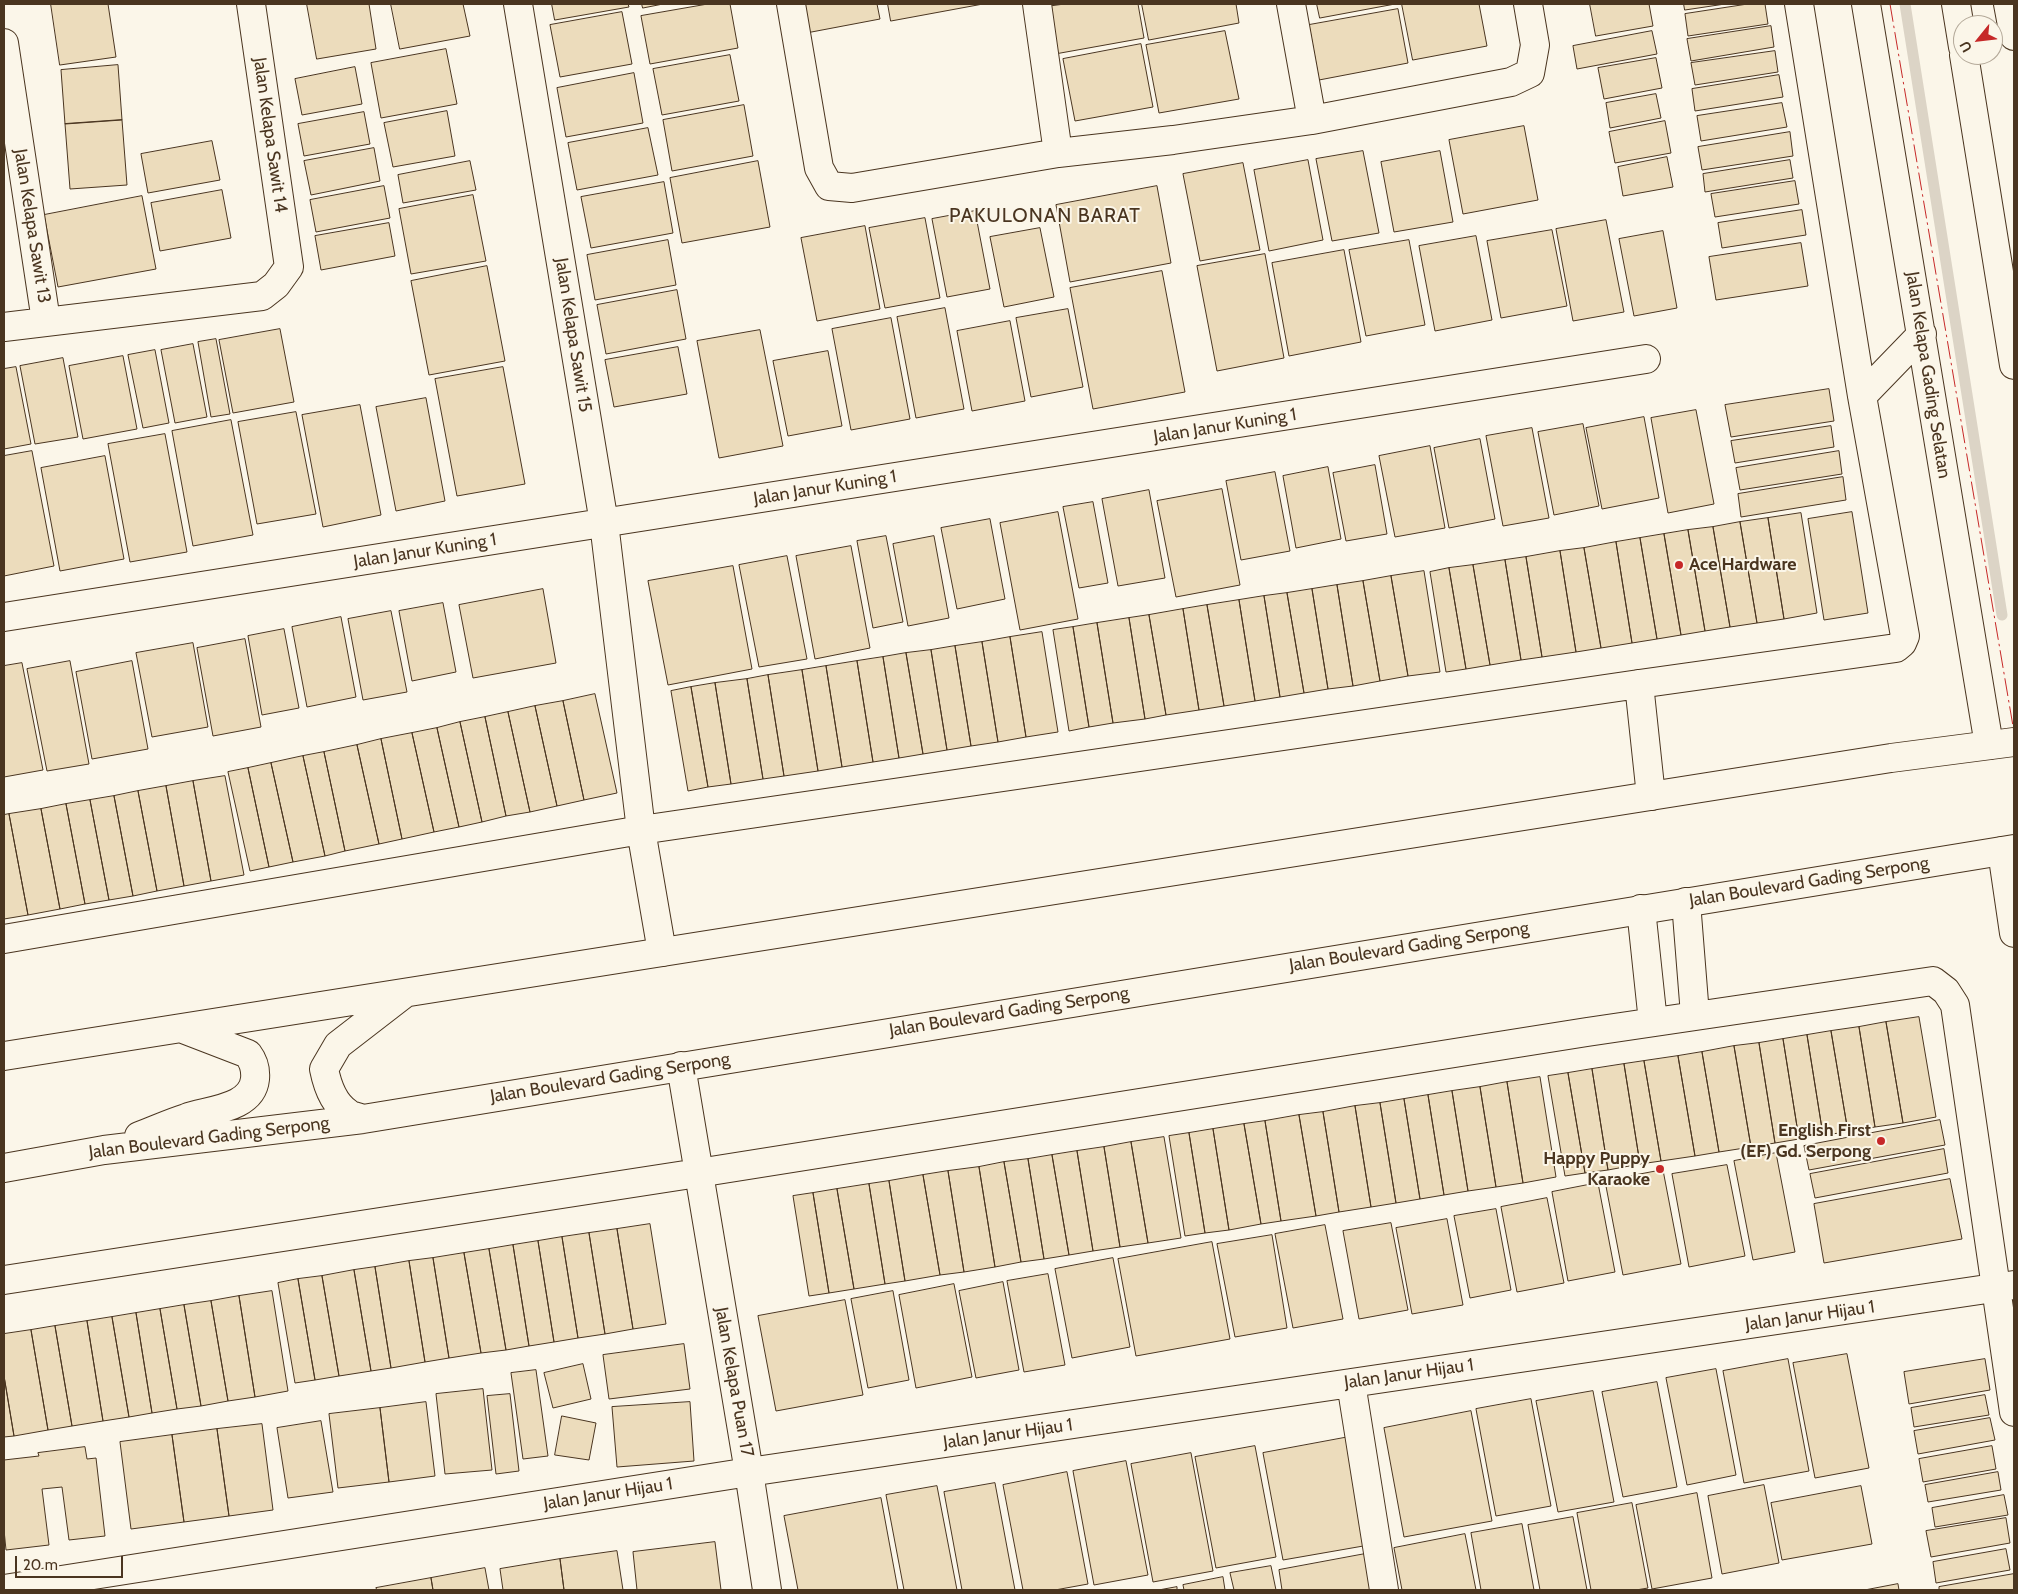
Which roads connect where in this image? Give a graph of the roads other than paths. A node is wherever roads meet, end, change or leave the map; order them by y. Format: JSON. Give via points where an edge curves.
{"nodes":[{"id":1,"x":251,"y":4,"type":"edge"},
{"id":2,"x":518,"y":4,"type":"edge"},
{"id":3,"x":791,"y":4,"type":"edge"},
{"id":4,"x":1037,"y":4,"type":"edge"},
{"id":5,"x":1291,"y":4,"type":"edge"},
{"id":6,"x":1528,"y":4,"type":"edge"},
{"id":7,"x":1799,"y":4,"type":"edge"},
{"id":8,"x":1866,"y":4,"type":"edge"},
{"id":9,"x":2008,"y":4,"type":"edge"},
{"id":10,"x":2014,"y":36,"type":"edge"},
{"id":11,"x":4,"y":43,"type":"edge"},
{"id":12,"x":1966,"y":65,"type":"edge"},
{"id":13,"x":1312,"y":120,"type":"junction"},
{"id":14,"x":1058,"y":153,"type":"junction"},
{"id":15,"x":46,"y":321,"type":"junction"},
{"id":16,"x":4,"y":327,"type":"edge"},
{"id":17,"x":1922,"y":334,"type":"junction"},
{"id":18,"x":1646,"y":359,"type":"dead end"},
{"id":19,"x":2014,"y":365,"type":"edge"},
{"id":20,"x":1862,"y":396,"type":"junction"},
{"id":21,"x":604,"y":523,"type":"junction"},
{"id":22,"x":4,"y":617,"type":"edge"},
{"id":23,"x":1639,"y":684,"type":"junction"},
{"id":24,"x":2002,"y":744,"type":"edge"},
{"id":25,"x":1651,"y":796,"type":"junction"},
{"id":26,"x":641,"y":830,"type":"junction"},
{"id":27,"x":2008,"y":850,"type":"edge"},
{"id":28,"x":1686,"y":902,"type":"junction"},
{"id":29,"x":1640,"y":909,"type":"junction"},
{"id":30,"x":2014,"y":933,"type":"edge"},
{"id":31,"x":4,"y":939,"type":"edge"},
{"id":32,"x":662,"y":952,"type":"junction"},
{"id":33,"x":405,"y":993,"type":"junction"},
{"id":34,"x":1695,"y":1016,"type":"junction"},
{"id":35,"x":1653,"y":1022,"type":"junction"},
{"id":36,"x":182,"y":1028,"type":"junction"},
{"id":37,"x":4,"y":1056,"type":"edge"},
{"id":38,"x":681,"y":1066,"type":"junction"},
{"id":39,"x":363,"y":1118,"type":"junction"},
{"id":40,"x":104,"y":1150,"type":"junction"},
{"id":41,"x":4,"y":1168,"type":"edge"},
{"id":42,"x":698,"y":1174,"type":"junction"},
{"id":43,"x":4,"y":1280,"type":"edge"},
{"id":44,"x":2005,"y":1286,"type":"edge"},
{"id":45,"x":1351,"y":1383,"type":"junction"},
{"id":46,"x":2014,"y":1412,"type":"edge"},
{"id":47,"x":749,"y":1472,"type":"junction"},
{"id":48,"x":4,"y":1589,"type":"edge"},
{"id":49,"x":767,"y":1590,"type":"edge"},
{"id":50,"x":1384,"y":1590,"type":"edge"}],
"edges":[{"from":1,"to":15,"type":"street","name":"Jalan Kelapa Sawit 14","via":[[289,267],[276,285],[262,296]]},
{"from":2,"to":21,"type":"street","name":"Jalan Kelapa Sawit 15"},
{"from":3,"to":14,"type":"street","via":[[819,168],[829,186],[852,188]]},
{"from":4,"to":14,"type":"street"},
{"from":5,"to":13,"type":"street"},
{"from":6,"to":13,"type":"street","via":[[1535,45],[1530,73],[1511,82]]},
{"from":7,"to":20,"type":"street"},
{"from":8,"to":17,"type":"street","name":"Jalan Kelapa Gading Selatan"},
{"from":9,"to":10,"type":"street"},
{"from":11,"to":15,"type":"street","name":"Jalan Kelapa Sawit 13"},
{"from":12,"to":19,"type":"street"},
{"from":13,"to":14,"type":"street"},
{"from":15,"to":16,"type":"street"},
{"from":17,"to":20,"type":"street"},
{"from":17,"to":24,"type":"street","name":"Jalan Kelapa Gading Selatan"},
{"from":18,"to":21,"type":"street","name":"Jalan Janur Kuning 1"},
{"from":20,"to":23,"type":"street","via":[[1905,636],[1902,643],[1896,648]]},
{"from":21,"to":22,"type":"street","name":"Jalan Janur Kuning 1"},
{"from":21,"to":26,"type":"street","name":"Jalan Kelapa Sawit 15"},
{"from":23,"to":25,"type":"street"},
{"from":23,"to":26,"type":"street"},
{"from":24,"to":25,"type":"street"},
{"from":25,"to":32,"type":"street"},
{"from":26,"to":31,"type":"street"},
{"from":26,"to":32,"type":"street","name":"Jalan Kelapa Sawit 15"},
{"from":27,"to":28,"type":"street","name":"Jalan Boulevard Gading Serpong"},
{"from":27,"to":30,"type":"street"},
{"from":28,"to":29,"type":"street","name":"Jalan Boulevard Gading Serpong"},
{"from":28,"to":34,"type":"street"},
{"from":29,"to":35,"type":"street"},
{"from":29,"to":38,"type":"street","name":"Jalan Boulevard Gading Serpong"},
{"from":32,"to":33,"type":"street"},
{"from":33,"to":36,"type":"street"},
{"from":33,"to":39,"type":"street","via":[[338,1045],[324,1069],[327,1084],[336,1100],[348,1113]]},
{"from":34,"to":35,"type":"street"},
{"from":34,"to":44,"type":"street","via":[[1933,981],[1946,991],[1955,1005]]},
{"from":35,"to":42,"type":"street"},
{"from":36,"to":37,"type":"street"},
{"from":36,"to":40,"type":"street","via":[[248,1054],[256,1070],[254,1087],[241,1100],[222,1109],[181,1119]]},
{"from":38,"to":39,"type":"street","name":"Jalan Boulevard Gading Serpong"},
{"from":38,"to":42,"type":"street","name":"Jalan Kelapa Puan 17"},
{"from":39,"to":40,"type":"street","name":"Jalan Boulevard Gading Serpong"},
{"from":40,"to":41,"type":"street","name":"Jalan Boulevard Gading Serpong"},
{"from":42,"to":43,"type":"street"},
{"from":42,"to":47,"type":"street","name":"Jalan Kelapa Puan 17"},
{"from":44,"to":45,"type":"street","name":"Jalan Janur Hijau 1"},
{"from":44,"to":46,"type":"street"},
{"from":45,"to":47,"type":"street","name":"Jalan Janur Hijau 1"},
{"from":45,"to":50,"type":"street"},
{"from":47,"to":48,"type":"street","name":"Jalan Janur Hijau 1"},
{"from":47,"to":49,"type":"street","name":"Jalan Kelapa Puan 17"}]}
